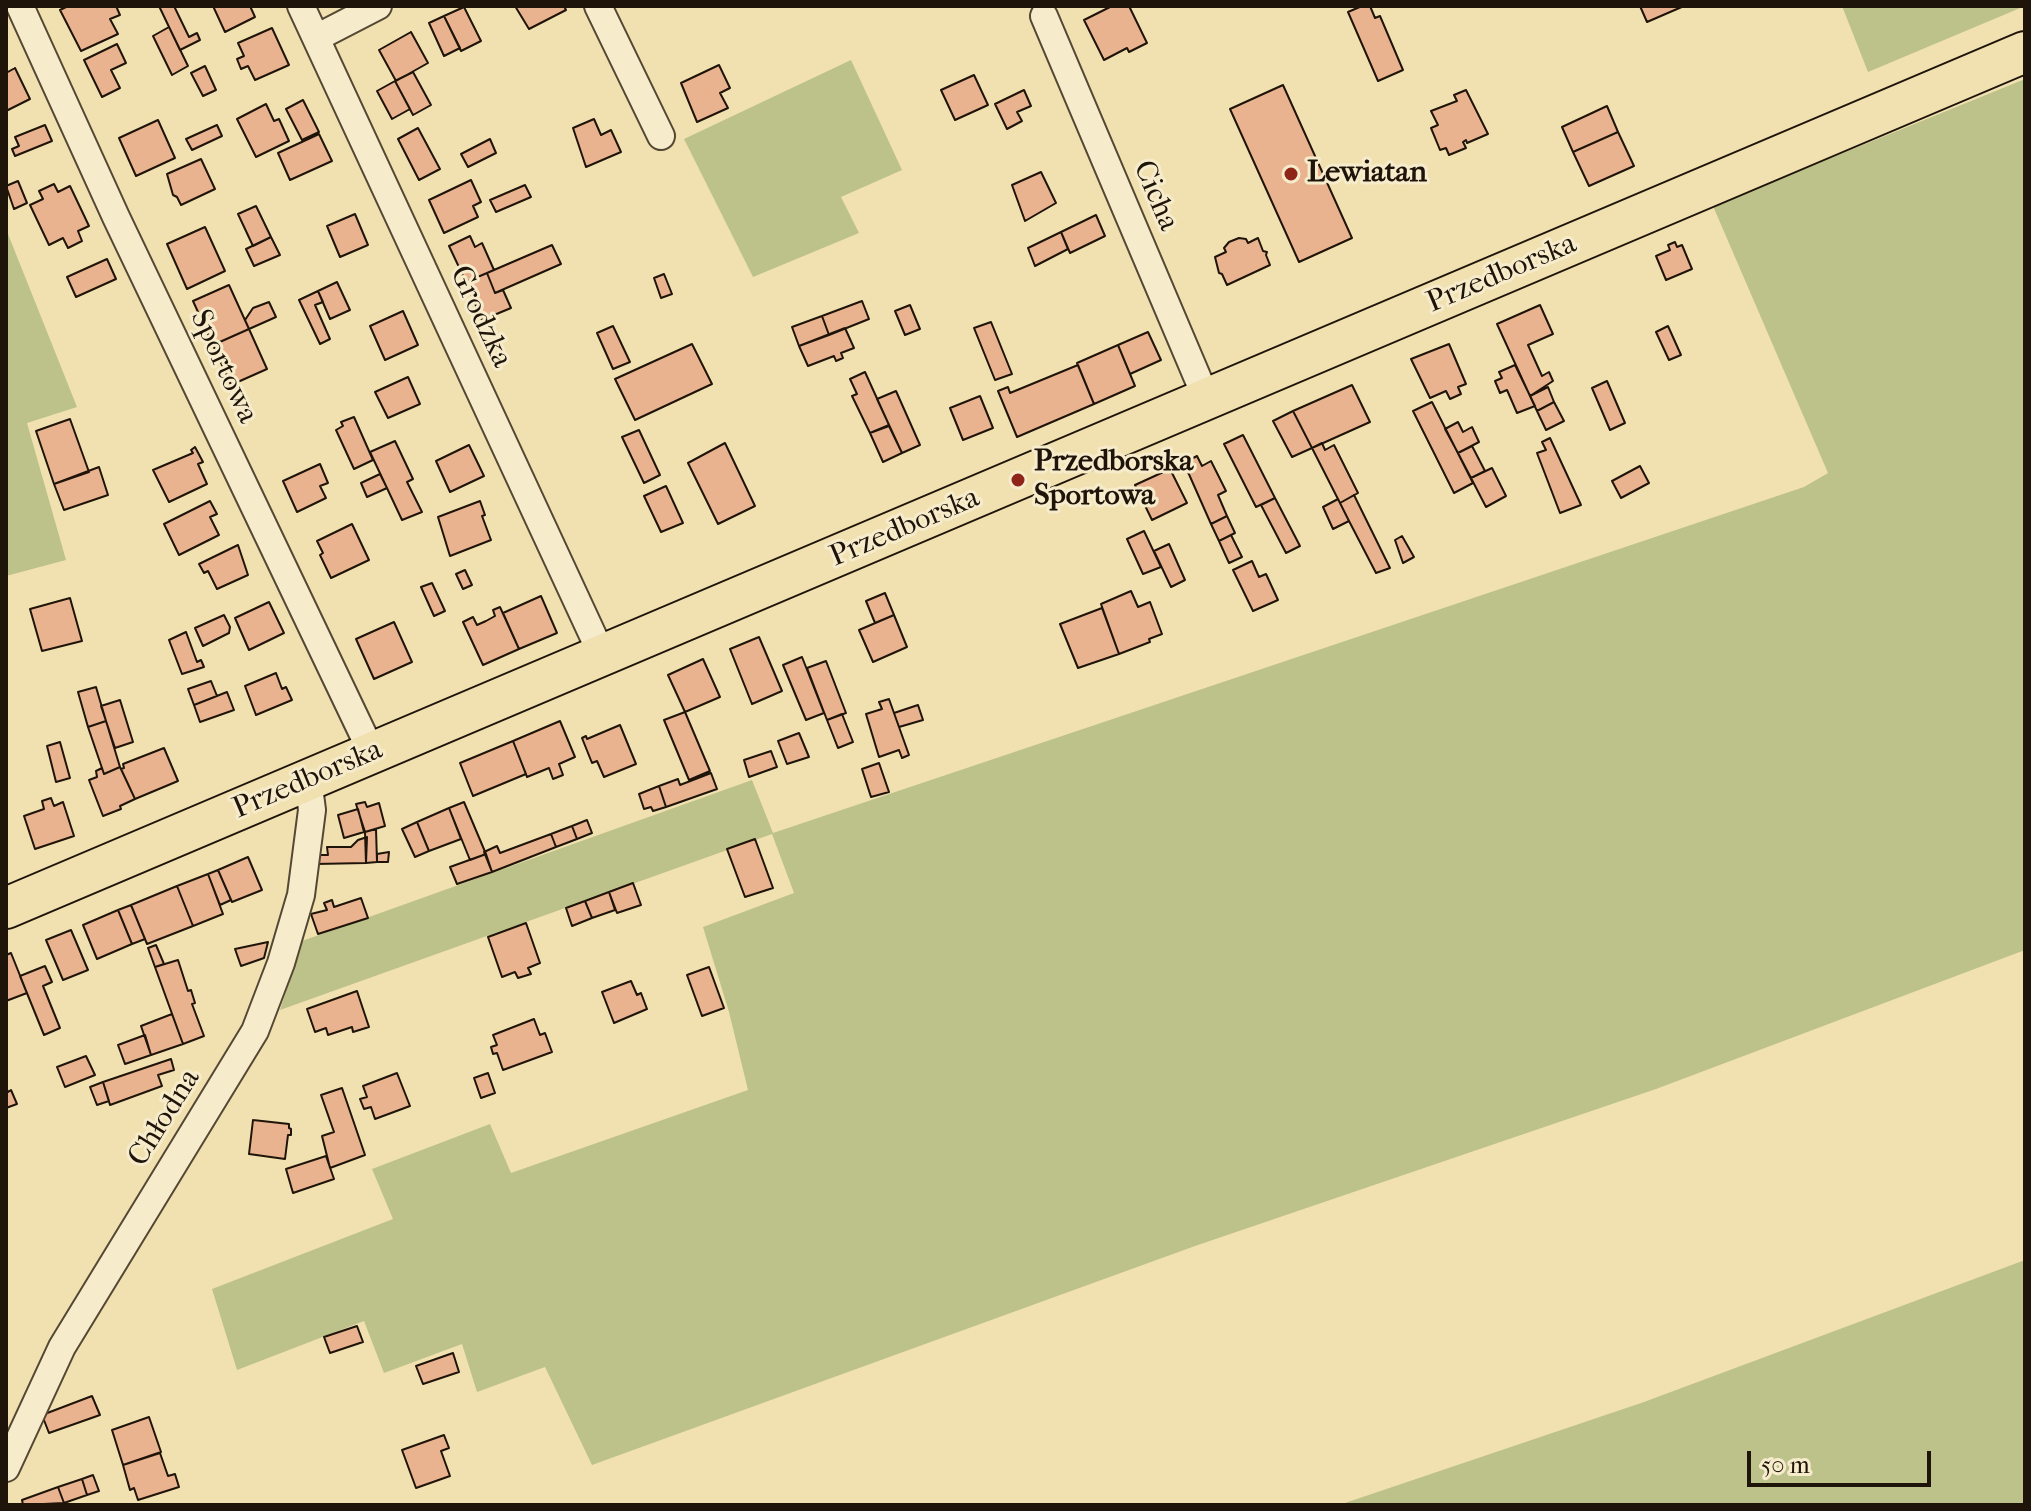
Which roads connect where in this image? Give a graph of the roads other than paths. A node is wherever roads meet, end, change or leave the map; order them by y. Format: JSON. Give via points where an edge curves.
{"nodes":[{"id":1,"x":20,"y":6,"type":"edge"},
{"id":2,"x":301,"y":6,"type":"edge"},
{"id":3,"x":378,"y":6,"type":"edge"},
{"id":4,"x":598,"y":6,"type":"edge"},
{"id":5,"x":1044,"y":16,"type":"dead end"},
{"id":6,"x":316,"y":38,"type":"junction"},
{"id":7,"x":2025,"y":52,"type":"edge"},
{"id":8,"x":661,"y":136,"type":"dead end"},
{"id":9,"x":1207,"y":400,"type":"junction"},
{"id":10,"x":602,"y":655,"type":"junction"},
{"id":11,"x":372,"y":753,"type":"junction"},
{"id":12,"x":308,"y":779,"type":"junction"},
{"id":13,"x":6,"y":908,"type":"edge"},
{"id":14,"x":6,"y":1468,"type":"edge"}],
"edges":[{"from":1,"to":11,"type":"street","name":"Sportowa"},
{"from":2,"to":6,"type":"street","name":"Grodzka"},
{"from":3,"to":6,"type":"street"},
{"from":4,"to":8,"type":"street"},
{"from":5,"to":9,"type":"street","name":"Cicha"},
{"from":6,"to":10,"type":"street","name":"Grodzka"},
{"from":7,"to":9,"type":"main road","name":"Przedborska"},
{"from":9,"to":10,"type":"main road","name":"Przedborska"},
{"from":10,"to":11,"type":"main road","name":"Przedborska"},
{"from":11,"to":12,"type":"main road","name":"Przedborska"},
{"from":12,"to":13,"type":"main road","name":"Przedborska"},
{"from":12,"to":14,"type":"street","name":"Chłodna","via":[[312,810],[301,895],[255,1031],[62,1347]]}]}
